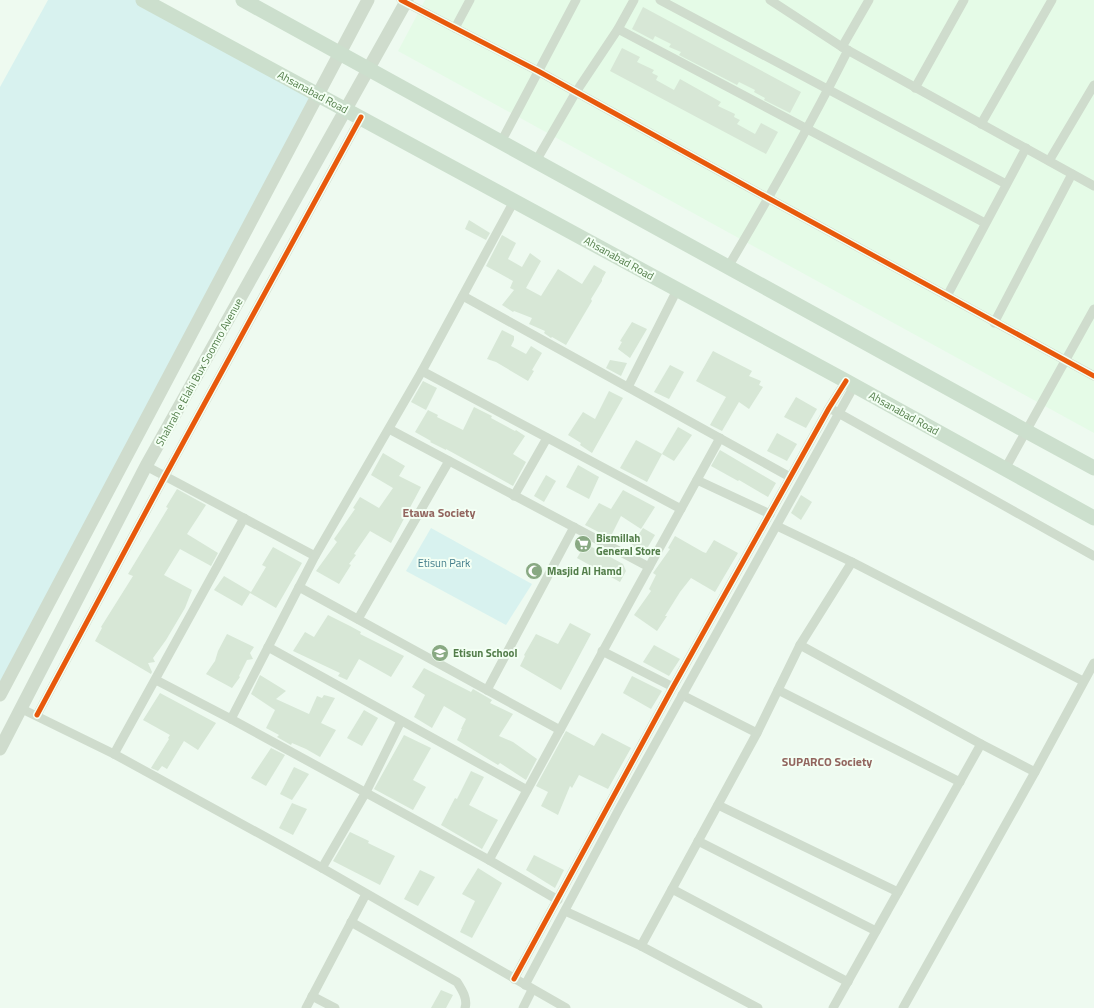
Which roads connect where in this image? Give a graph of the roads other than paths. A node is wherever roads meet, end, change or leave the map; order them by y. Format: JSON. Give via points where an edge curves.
{"nodes":[{"id":1,"x":143,"y":0,"type":"edge"},
{"id":2,"x":242,"y":0,"type":"edge"},
{"id":3,"x":368,"y":0,"type":"edge"},
{"id":4,"x":470,"y":0,"type":"edge"},
{"id":5,"x":576,"y":0,"type":"edge"},
{"id":6,"x":634,"y":0,"type":"edge"},
{"id":7,"x":660,"y":0,"type":"edge"},
{"id":8,"x":770,"y":0,"type":"edge"},
{"id":9,"x":869,"y":0,"type":"edge"},
{"id":10,"x":964,"y":0,"type":"edge"},
{"id":11,"x":1052,"y":0,"type":"edge"},
{"id":12,"x":404,"y":1,"type":"edge"},
{"id":13,"x":455,"y":28,"type":"junction"},
{"id":14,"x":618,"y":29,"type":"junction"},
{"id":15,"x":845,"y":49,"type":"junction"},
{"id":16,"x":339,"y":53,"type":"junction"},
{"id":17,"x":368,"y":68,"type":"junction"},
{"id":18,"x":538,"y":71,"type":"junction"},
{"id":19,"x":1094,"y":86,"type":"edge"},
{"id":20,"x":915,"y":88,"type":"junction"},
{"id":21,"x":829,"y":89,"type":"junction"},
{"id":22,"x":576,"y":92,"type":"junction"},
{"id":23,"x":317,"y":95,"type":"junction"},
{"id":24,"x":345,"y":109,"type":"junction"},
{"id":25,"x":361,"y":117,"type":"junction"},
{"id":26,"x":981,"y":124,"type":"junction"},
{"id":27,"x":806,"y":129,"type":"junction"},
{"id":28,"x":501,"y":142,"type":"junction"},
{"id":29,"x":1026,"y":148,"type":"junction"},
{"id":30,"x":536,"y":161,"type":"junction"},
{"id":31,"x":1049,"y":161,"type":"junction"},
{"id":32,"x":1072,"y":174,"type":"junction"},
{"id":33,"x":1006,"y":184,"type":"junction"},
{"id":34,"x":1094,"y":186,"type":"edge"},
{"id":35,"x":768,"y":198,"type":"junction"},
{"id":36,"x":514,"y":201,"type":"junction"},
{"id":37,"x":985,"y":223,"type":"junction"},
{"id":38,"x":728,"y":267,"type":"junction"},
{"id":39,"x":677,"y":290,"type":"junction"},
{"id":40,"x":463,"y":296,"type":"junction"},
{"id":41,"x":947,"y":296,"type":"junction"},
{"id":42,"x":1094,"y":309,"type":"edge"},
{"id":43,"x":994,"y":323,"type":"junction"},
{"id":44,"x":1066,"y":361,"type":"junction"},
{"id":45,"x":422,"y":371,"type":"junction"},
{"id":46,"x":1094,"y":376,"type":"edge"},
{"id":47,"x":850,"y":383,"type":"junction"},
{"id":48,"x":628,"y":387,"type":"junction"},
{"id":49,"x":829,"y":408,"type":"junction"},
{"id":50,"x":839,"y":414,"type":"junction"},
{"id":51,"x":389,"y":429,"type":"junction"},
{"id":52,"x":1026,"y":431,"type":"junction"},
{"id":53,"x":547,"y":438,"type":"junction"},
{"id":54,"x":720,"y":438,"type":"junction"},
{"id":55,"x":449,"y":461,"type":"junction"},
{"id":56,"x":146,"y":466,"type":"junction"},
{"id":57,"x":1094,"y":468,"type":"edge"},
{"id":58,"x":1005,"y":469,"type":"junction"},
{"id":59,"x":165,"y":476,"type":"junction"},
{"id":60,"x":790,"y":477,"type":"junction"},
{"id":61,"x":697,"y":480,"type":"junction"},
{"id":62,"x":514,"y":496,"type":"junction"},
{"id":63,"x":681,"y":508,"type":"junction"},
{"id":64,"x":770,"y":514,"type":"junction"},
{"id":65,"x":244,"y":518,"type":"junction"},
{"id":66,"x":1094,"y":518,"type":"edge"},
{"id":67,"x":776,"y":526,"type":"junction"},
{"id":68,"x":574,"y":527,"type":"junction"},
{"id":69,"x":315,"y":556,"type":"junction"},
{"id":70,"x":1094,"y":556,"type":"edge"},
{"id":71,"x":852,"y":562,"type":"junction"},
{"id":72,"x":649,"y":567,"type":"junction"},
{"id":73,"x":299,"y":587,"type":"junction"},
{"id":74,"x":358,"y":619,"type":"junction"},
{"id":75,"x":800,"y":645,"type":"junction"},
{"id":76,"x":268,"y":647,"type":"junction"},
{"id":77,"x":602,"y":652,"type":"junction"},
{"id":78,"x":1094,"y":663,"type":"edge"},
{"id":79,"x":156,"y":680,"type":"junction"},
{"id":80,"x":1084,"y":681,"type":"junction"},
{"id":81,"x":673,"y":687,"type":"junction"},
{"id":82,"x":487,"y":690,"type":"junction"},
{"id":83,"x":778,"y":690,"type":"junction"},
{"id":84,"x":0,"y":695,"type":"edge"},
{"id":85,"x":682,"y":695,"type":"junction"},
{"id":86,"x":22,"y":709,"type":"junction"},
{"id":87,"x":38,"y":715,"type":"junction"},
{"id":88,"x":231,"y":719,"type":"junction"},
{"id":89,"x":401,"y":721,"type":"junction"},
{"id":90,"x":560,"y":730,"type":"junction"},
{"id":91,"x":758,"y":733,"type":"junction"},
{"id":92,"x":980,"y":744,"type":"junction"},
{"id":93,"x":0,"y":749,"type":"edge"},
{"id":94,"x":114,"y":754,"type":"junction"},
{"id":95,"x":1035,"y":772,"type":"junction"},
{"id":96,"x":960,"y":782,"type":"junction"},
{"id":97,"x":527,"y":790,"type":"junction"},
{"id":98,"x":366,"y":792,"type":"junction"},
{"id":99,"x":718,"y":805,"type":"junction"},
{"id":100,"x":698,"y":841,"type":"junction"},
{"id":101,"x":489,"y":860,"type":"junction"},
{"id":102,"x":322,"y":868,"type":"junction"},
{"id":103,"x":672,"y":889,"type":"junction"},
{"id":104,"x":898,"y":892,"type":"junction"},
{"id":105,"x":366,"y":894,"type":"junction"},
{"id":106,"x":558,"y":900,"type":"junction"},
{"id":107,"x":565,"y":911,"type":"junction"},
{"id":108,"x":351,"y":922,"type":"junction"},
{"id":109,"x":876,"y":932,"type":"junction"},
{"id":110,"x":641,"y":946,"type":"junction"},
{"id":111,"x":514,"y":979,"type":"junction"},
{"id":112,"x":848,"y":982,"type":"junction"},
{"id":113,"x":529,"y":988,"type":"junction"},
{"id":114,"x":312,"y":996,"type":"junction"},
{"id":115,"x":306,"y":1008,"type":"edge"},
{"id":116,"x":335,"y":1008,"type":"edge"},
{"id":117,"x":464,"y":1008,"type":"edge"},
{"id":118,"x":523,"y":1008,"type":"edge"},
{"id":119,"x":566,"y":1008,"type":"edge"},
{"id":120,"x":758,"y":1008,"type":"edge"},
{"id":121,"x":834,"y":1008,"type":"edge"},
{"id":122,"x":903,"y":1008,"type":"edge"}],
"edges":[{"from":1,"to":23,"type":"main road","name":"Ahsanabad Road"},
{"from":2,"to":16,"type":"main road"},
{"from":3,"to":16,"type":"main road"},
{"from":4,"to":13,"type":"street"},
{"from":5,"to":18,"type":"street"},
{"from":6,"to":14,"type":"street"},
{"from":7,"to":21,"type":"street"},
{"from":8,"to":15,"type":"street"},
{"from":9,"to":15,"type":"street"},
{"from":10,"to":20,"type":"street"},
{"from":11,"to":26,"type":"street"},
{"from":12,"to":13,"type":"street"},
{"from":12,"to":17,"type":"main road","name":"Shahrah e Elahi Bux Soomro Avenue"},
{"from":13,"to":18,"type":"street"},
{"from":14,"to":22,"type":"street"},
{"from":14,"to":27,"type":"street"},
{"from":15,"to":20,"type":"street"},
{"from":15,"to":21,"type":"street"},
{"from":16,"to":17,"type":"main road"},
{"from":16,"to":23,"type":"main road"},
{"from":17,"to":24,"type":"main road","name":"Shahrah e Elahi Bux Soomro Avenue"},
{"from":17,"to":28,"type":"main road"},
{"from":18,"to":22,"type":"street"},
{"from":18,"to":28,"type":"street"},
{"from":19,"to":31,"type":"street"},
{"from":20,"to":26,"type":"street"},
{"from":21,"to":27,"type":"street"},
{"from":21,"to":33,"type":"street"},
{"from":22,"to":30,"type":"street"},
{"from":22,"to":35,"type":"street"},
{"from":23,"to":24,"type":"main road","name":"Ahsanabad Road"},
{"from":23,"to":84,"type":"main road"},
{"from":24,"to":25,"type":"main road","name":"Ahsanabad Road"},
{"from":24,"to":56,"type":"main road","name":"Shahrah e Elahi Bux Soomro Avenue"},
{"from":25,"to":36,"type":"main road","name":"Ahsanabad Road"},
{"from":25,"to":59,"type":"street"},
{"from":26,"to":29,"type":"street"},
{"from":27,"to":35,"type":"street"},
{"from":27,"to":37,"type":"street"},
{"from":28,"to":30,"type":"main road"},
{"from":29,"to":31,"type":"street"},
{"from":29,"to":33,"type":"street"},
{"from":30,"to":38,"type":"main road"},
{"from":31,"to":32,"type":"street"},
{"from":32,"to":34,"type":"street"},
{"from":32,"to":43,"type":"street"},
{"from":33,"to":37,"type":"street"},
{"from":35,"to":38,"type":"street"},
{"from":35,"to":41,"type":"street"},
{"from":36,"to":39,"type":"main road","name":"Ahsanabad Road"},
{"from":36,"to":40,"type":"street"},
{"from":37,"to":41,"type":"street"},
{"from":38,"to":52,"type":"main road"},
{"from":39,"to":47,"type":"main road","name":"Ahsanabad Road"},
{"from":39,"to":48,"type":"street"},
{"from":40,"to":45,"type":"street"},
{"from":40,"to":48,"type":"street"},
{"from":41,"to":43,"type":"street"},
{"from":42,"to":44,"type":"street"},
{"from":43,"to":44,"type":"street"},
{"from":44,"to":46,"type":"street"},
{"from":44,"to":52,"type":"street"},
{"from":45,"to":51,"type":"street"},
{"from":45,"to":53,"type":"street"},
{"from":47,"to":49,"type":"street"},
{"from":47,"to":50,"type":"street"},
{"from":47,"to":58,"type":"main road","name":"Ahsanabad Road"},
{"from":48,"to":54,"type":"street"},
{"from":49,"to":50,"type":"street"},
{"from":49,"to":60,"type":"street"},
{"from":50,"to":67,"type":"street"},
{"from":50,"to":70,"type":"street"},
{"from":51,"to":55,"type":"street"},
{"from":51,"to":69,"type":"street"},
{"from":52,"to":57,"type":"main road"},
{"from":52,"to":58,"type":"street"},
{"from":53,"to":62,"type":"street"},
{"from":53,"to":63,"type":"street"},
{"from":54,"to":60,"type":"street"},
{"from":54,"to":61,"type":"street"},
{"from":55,"to":62,"type":"street"},
{"from":55,"to":74,"type":"street"},
{"from":56,"to":59,"type":"street"},
{"from":56,"to":86,"type":"main road","name":"Shahrah e Elahi Bux Soomro Avenue"},
{"from":58,"to":66,"type":"main road","name":"Ahsanabad Road"},
{"from":59,"to":65,"type":"street"},
{"from":59,"to":87,"type":"street"},
{"from":60,"to":64,"type":"street"},
{"from":61,"to":63,"type":"street"},
{"from":61,"to":64,"type":"street"},
{"from":62,"to":68,"type":"street"},
{"from":63,"to":72,"type":"street"},
{"from":64,"to":81,"type":"street"},
{"from":65,"to":69,"type":"street"},
{"from":65,"to":79,"type":"street"},
{"from":67,"to":71,"type":"street"},
{"from":67,"to":85,"type":"street"},
{"from":68,"to":72,"type":"street"},
{"from":68,"to":82,"type":"street"},
{"from":69,"to":73,"type":"street"},
{"from":71,"to":75,"type":"street"},
{"from":71,"to":80,"type":"street"},
{"from":72,"to":77,"type":"street"},
{"from":73,"to":74,"type":"street"},
{"from":73,"to":76,"type":"street"},
{"from":74,"to":82,"type":"street"},
{"from":75,"to":83,"type":"street"},
{"from":75,"to":92,"type":"street"},
{"from":76,"to":88,"type":"street"},
{"from":76,"to":89,"type":"street"},
{"from":77,"to":81,"type":"street"},
{"from":77,"to":90,"type":"street"},
{"from":78,"to":80,"type":"street"},
{"from":79,"to":88,"type":"street"},
{"from":79,"to":94,"type":"street"},
{"from":80,"to":95,"type":"street"},
{"from":81,"to":106,"type":"street"},
{"from":82,"to":90,"type":"street"},
{"from":83,"to":91,"type":"street"},
{"from":83,"to":96,"type":"street"},
{"from":85,"to":91,"type":"street"},
{"from":85,"to":107,"type":"street"},
{"from":86,"to":87,"type":"street"},
{"from":86,"to":93,"type":"main road","name":"Shahrah e Elahi Bux Soomro Avenue"},
{"from":87,"to":94,"type":"street"},
{"from":88,"to":98,"type":"street"},
{"from":89,"to":97,"type":"street"},
{"from":89,"to":98,"type":"street"},
{"from":90,"to":97,"type":"street"},
{"from":91,"to":99,"type":"street"},
{"from":92,"to":95,"type":"street"},
{"from":92,"to":96,"type":"street"},
{"from":94,"to":102,"type":"street"},
{"from":95,"to":122,"type":"street"},
{"from":96,"to":104,"type":"street"},
{"from":97,"to":101,"type":"street"},
{"from":98,"to":101,"type":"street"},
{"from":98,"to":102,"type":"street"},
{"from":99,"to":100,"type":"street"},
{"from":99,"to":104,"type":"street"},
{"from":100,"to":103,"type":"street"},
{"from":100,"to":109,"type":"street"},
{"from":101,"to":106,"type":"street"},
{"from":102,"to":105,"type":"street"},
{"from":103,"to":110,"type":"street"},
{"from":103,"to":112,"type":"street"},
{"from":104,"to":109,"type":"street"},
{"from":105,"to":108,"type":"street"},
{"from":105,"to":111,"type":"street"},
{"from":106,"to":111,"type":"street"},
{"from":107,"to":110,"type":"street"},
{"from":107,"to":113,"type":"street"},
{"from":108,"to":114,"type":"street"},
{"from":108,"to":117,"type":"street","via":[[457,982],[465,998]]},
{"from":109,"to":112,"type":"street"},
{"from":110,"to":120,"type":"street"},
{"from":111,"to":113,"type":"street"},
{"from":112,"to":121,"type":"street"},
{"from":113,"to":118,"type":"street"},
{"from":113,"to":119,"type":"street"},
{"from":114,"to":115,"type":"street"},
{"from":114,"to":116,"type":"street"}]}
